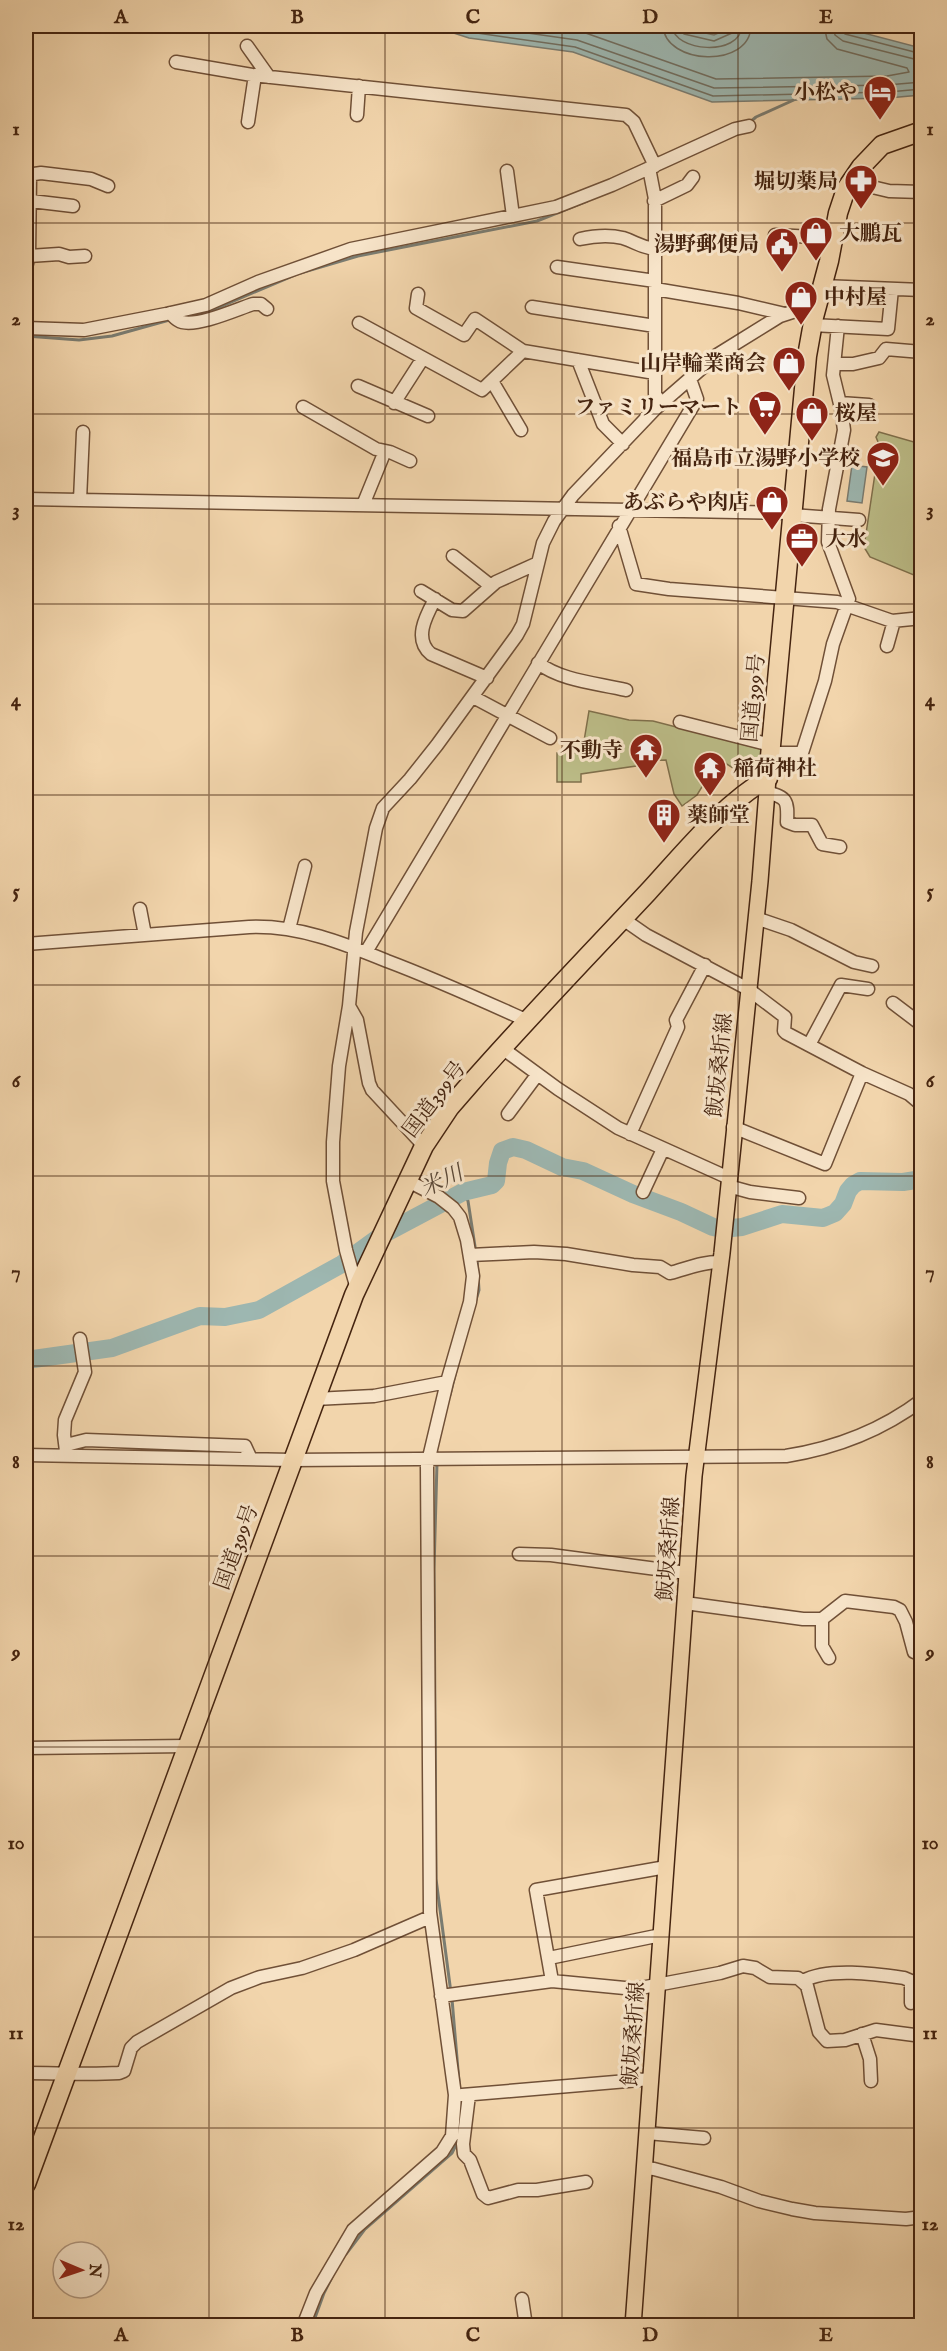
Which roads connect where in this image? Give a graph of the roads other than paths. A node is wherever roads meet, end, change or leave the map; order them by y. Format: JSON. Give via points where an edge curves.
{"nodes":[{"id":1,"x":247,"y":46,"type":"dead end"},
{"id":2,"x":176,"y":62,"type":"dead end"},
{"id":3,"x":255,"y":75,"type":"junction"},
{"id":4,"x":269,"y":77,"type":"junction"},
{"id":5,"x":359,"y":86,"type":"junction"},
{"id":6,"x":357,"y":115,"type":"dead end"},
{"id":7,"x":248,"y":122,"type":"dead end"},
{"id":8,"x":750,"y":126,"type":"dead end"},
{"id":9,"x":921,"y":131,"type":"edge"},
{"id":10,"x":652,"y":167,"type":"junction"},
{"id":11,"x":507,"y":171,"type":"dead end"},
{"id":12,"x":693,"y":177,"type":"dead end"},
{"id":13,"x":851,"y":182,"type":"junction"},
{"id":14,"x":108,"y":186,"type":"dead end"},
{"id":15,"x":921,"y":192,"type":"edge"},
{"id":16,"x":31,"y":201,"type":"junction"},
{"id":17,"x":654,"y":201,"type":"junction"},
{"id":18,"x":73,"y":206,"type":"dead end"},
{"id":19,"x":513,"y":216,"type":"junction"},
{"id":20,"x":775,"y":235,"type":"dead end"},
{"id":21,"x":833,"y":238,"type":"junction"},
{"id":22,"x":580,"y":239,"type":"dead end"},
{"id":23,"x":655,"y":249,"type":"junction"},
{"id":24,"x":85,"y":256,"type":"dead end"},
{"id":25,"x":27,"y":262,"type":"edge"},
{"id":26,"x":557,"y":267,"type":"dead end"},
{"id":27,"x":655,"y":285,"type":"junction"},
{"id":28,"x":822,"y":286,"type":"junction"},
{"id":29,"x":892,"y":289,"type":"junction"},
{"id":30,"x":921,"y":290,"type":"edge"},
{"id":31,"x":418,"y":294,"type":"dead end"},
{"id":32,"x":817,"y":304,"type":"junction"},
{"id":33,"x":532,"y":307,"type":"dead end"},
{"id":34,"x":267,"y":309,"type":"dead end"},
{"id":35,"x":785,"y":314,"type":"junction"},
{"id":36,"x":174,"y":317,"type":"junction"},
{"id":37,"x":359,"y":323,"type":"dead end"},
{"id":38,"x":812,"y":325,"type":"junction"},
{"id":39,"x":655,"y":326,"type":"junction"},
{"id":40,"x":838,"y":326,"type":"junction"},
{"id":41,"x":26,"y":327,"type":"edge"},
{"id":42,"x":888,"y":329,"type":"junction"},
{"id":43,"x":886,"y":349,"type":"junction"},
{"id":44,"x":523,"y":351,"type":"junction"},
{"id":45,"x":921,"y":352,"type":"edge"},
{"id":46,"x":423,"y":358,"type":"junction"},
{"id":47,"x":578,"y":360,"type":"junction"},
{"id":48,"x":835,"y":364,"type":"junction"},
{"id":49,"x":655,"y":373,"type":"junction"},
{"id":50,"x":690,"y":379,"type":"junction"},
{"id":51,"x":492,"y":381,"type":"junction"},
{"id":52,"x":358,"y":386,"type":"dead end"},
{"id":53,"x":394,"y":403,"type":"junction"},
{"id":54,"x":840,"y":403,"type":"junction"},
{"id":55,"x":661,"y":404,"type":"junction"},
{"id":56,"x":869,"y":405,"type":"dead end"},
{"id":57,"x":303,"y":407,"type":"dead end"},
{"id":58,"x":428,"y":416,"type":"dead end"},
{"id":59,"x":521,"y":430,"type":"dead end"},
{"id":60,"x":83,"y":432,"type":"dead end"},
{"id":61,"x":622,"y":444,"type":"junction"},
{"id":62,"x":385,"y":451,"type":"junction"},
{"id":63,"x":410,"y":461,"type":"dead end"},
{"id":64,"x":26,"y":499,"type":"edge"},
{"id":65,"x":80,"y":500,"type":"junction"},
{"id":66,"x":363,"y":505,"type":"junction"},
{"id":67,"x":564,"y":508,"type":"junction"},
{"id":68,"x":629,"y":510,"type":"junction"},
{"id":69,"x":792,"y":514,"type":"junction"},
{"id":70,"x":829,"y":517,"type":"junction"},
{"id":71,"x":859,"y":520,"type":"dead end"},
{"id":72,"x":619,"y":526,"type":"junction"},
{"id":73,"x":453,"y":556,"type":"dead end"},
{"id":74,"x":538,"y":563,"type":"junction"},
{"id":75,"x":491,"y":586,"type":"junction"},
{"id":76,"x":421,"y":591,"type":"dead end"},
{"id":77,"x":784,"y":597,"type":"junction"},
{"id":78,"x":435,"y":599,"type":"junction"},
{"id":79,"x":849,"y":605,"type":"junction"},
{"id":80,"x":921,"y":618,"type":"edge"},
{"id":81,"x":894,"y":621,"type":"junction"},
{"id":82,"x":887,"y":646,"type":"dead end"},
{"id":83,"x":538,"y":663,"type":"junction"},
{"id":84,"x":487,"y":678,"type":"junction"},
{"id":85,"x":626,"y":690,"type":"dead end"},
{"id":86,"x":472,"y":698,"type":"junction"},
{"id":87,"x":506,"y":716,"type":"junction"},
{"id":88,"x":680,"y":722,"type":"dead end"},
{"id":89,"x":550,"y":738,"type":"dead end"},
{"id":90,"x":771,"y":749,"type":"junction"},
{"id":91,"x":767,"y":785,"type":"junction"},
{"id":92,"x":840,"y":847,"type":"dead end"},
{"id":93,"x":305,"y":866,"type":"dead end"},
{"id":94,"x":140,"y":909,"type":"dead end"},
{"id":95,"x":756,"y":918,"type":"junction"},
{"id":96,"x":623,"y":919,"type":"junction"},
{"id":97,"x":289,"y":928,"type":"junction"},
{"id":98,"x":146,"y":935,"type":"junction"},
{"id":99,"x":26,"y":944,"type":"edge"},
{"id":100,"x":360,"y":950,"type":"junction"},
{"id":101,"x":705,"y":965,"type":"junction"},
{"id":102,"x":872,"y":966,"type":"dead end"},
{"id":103,"x":748,"y":989,"type":"junction"},
{"id":104,"x":868,"y":989,"type":"dead end"},
{"id":105,"x":893,"y":1003,"type":"dead end"},
{"id":106,"x":350,"y":1006,"type":"junction"},
{"id":107,"x":528,"y":1021,"type":"junction"},
{"id":108,"x":921,"y":1025,"type":"edge"},
{"id":109,"x":809,"y":1045,"type":"junction"},
{"id":110,"x":502,"y":1048,"type":"junction"},
{"id":111,"x":862,"y":1073,"type":"junction"},
{"id":112,"x":537,"y":1075,"type":"junction"},
{"id":113,"x":921,"y":1105,"type":"edge"},
{"id":114,"x":508,"y":1114,"type":"dead end"},
{"id":115,"x":734,"y":1127,"type":"junction"},
{"id":116,"x":630,"y":1134,"type":"junction"},
{"id":117,"x":424,"y":1146,"type":"junction"},
{"id":118,"x":663,"y":1149,"type":"junction"},
{"id":119,"x":408,"y":1181,"type":"junction"},
{"id":120,"x":728,"y":1182,"type":"junction"},
{"id":121,"x":643,"y":1192,"type":"dead end"},
{"id":122,"x":799,"y":1198,"type":"dead end"},
{"id":123,"x":475,"y":1255,"type":"junction"},
{"id":124,"x":721,"y":1262,"type":"junction"},
{"id":125,"x":357,"y":1289,"type":"junction"},
{"id":126,"x":81,"y":1348,"type":"dead end"},
{"id":127,"x":447,"y":1382,"type":"junction"},
{"id":128,"x":315,"y":1399,"type":"junction"},
{"id":129,"x":921,"y":1400,"type":"edge"},
{"id":130,"x":66,"y":1450,"type":"junction"},
{"id":131,"x":26,"y":1455,"type":"edge"},
{"id":132,"x":696,"y":1456,"type":"junction"},
{"id":133,"x":429,"y":1458,"type":"junction"},
{"id":134,"x":292,"y":1460,"type":"junction"},
{"id":135,"x":519,"y":1554,"type":"dead end"},
{"id":136,"x":687,"y":1573,"type":"junction"},
{"id":137,"x":685,"y":1603,"type":"junction"},
{"id":138,"x":822,"y":1619,"type":"junction"},
{"id":139,"x":909,"y":1634,"type":"junction"},
{"id":140,"x":921,"y":1655,"type":"edge"},
{"id":141,"x":829,"y":1658,"type":"dead end"},
{"id":142,"x":921,"y":1662,"type":"edge"},
{"id":143,"x":187,"y":1746,"type":"junction"},
{"id":144,"x":26,"y":1748,"type":"edge"},
{"id":145,"x":666,"y":1867,"type":"junction"},
{"id":146,"x":430,"y":1917,"type":"junction"},
{"id":147,"x":661,"y":1935,"type":"junction"},
{"id":148,"x":549,"y":1958,"type":"junction"},
{"id":149,"x":552,"y":1981,"type":"junction"},
{"id":150,"x":803,"y":1981,"type":"junction"},
{"id":151,"x":658,"y":1985,"type":"junction"},
{"id":152,"x":448,"y":1995,"type":"junction"},
{"id":153,"x":911,"y":2003,"type":"dead end"},
{"id":154,"x":862,"y":2034,"type":"junction"},
{"id":155,"x":921,"y":2036,"type":"edge"},
{"id":156,"x":26,"y":2073,"type":"edge"},
{"id":157,"x":66,"y":2074,"type":"junction"},
{"id":158,"x":651,"y":2079,"type":"junction"},
{"id":159,"x":871,"y":2081,"type":"dead end"},
{"id":160,"x":462,"y":2095,"type":"junction"},
{"id":161,"x":647,"y":2133,"type":"junction"},
{"id":162,"x":704,"y":2138,"type":"dead end"},
{"id":163,"x":645,"y":2168,"type":"junction"},
{"id":164,"x":586,"y":2182,"type":"dead end"},
{"id":165,"x":26,"y":2184,"type":"edge"},
{"id":166,"x":921,"y":2217,"type":"edge"},
{"id":167,"x":522,"y":2299,"type":"dead end"},
{"id":168,"x":303,"y":2325,"type":"edge"},
{"id":169,"x":526,"y":2325,"type":"edge"},
{"id":170,"x":633,"y":2325,"type":"edge"}],
"edges":[{"from":1,"to":4,"type":"street"},
{"from":2,"to":3,"type":"street"},
{"from":3,"to":4,"type":"street"},
{"from":3,"to":7,"type":"street"},
{"from":4,"to":5,"type":"street"},
{"from":5,"to":6,"type":"street"},
{"from":5,"to":10,"type":"street","via":[[626,115],[634,122]]},
{"from":8,"to":10,"type":"street","via":[[735,129]]},
{"from":9,"to":13,"type":"highway","name":"国道399号","via":[[882,145]]},
{"from":10,"to":17,"type":"street"},
{"from":10,"to":19,"type":"street","via":[[556,207]]},
{"from":11,"to":19,"type":"street"},
{"from":12,"to":17,"type":"street","via":[[687,185]]},
{"from":13,"to":15,"type":"street","via":[[889,191]]},
{"from":13,"to":21,"type":"highway","name":"国道399号"},
{"from":14,"to":16,"type":"street","via":[[91,179],[37,173],[29,181]]},
{"from":16,"to":18,"type":"street"},
{"from":16,"to":25,"type":"street"},
{"from":17,"to":23,"type":"street"},
{"from":19,"to":36,"type":"street","via":[[351,249]]},
{"from":20,"to":21,"type":"street"},
{"from":21,"to":28,"type":"highway","name":"国道399号"},
{"from":22,"to":23,"type":"street","via":[[623,238]]},
{"from":23,"to":27,"type":"street"},
{"from":24,"to":25,"type":"street","via":[[59,254]]},
{"from":26,"to":27,"type":"street"},
{"from":27,"to":35,"type":"street"},
{"from":27,"to":39,"type":"street"},
{"from":28,"to":29,"type":"street"},
{"from":28,"to":32,"type":"highway","name":"国道399号"},
{"from":29,"to":30,"type":"street"},
{"from":29,"to":42,"type":"street"},
{"from":31,"to":44,"type":"street","via":[[416,308],[464,335],[475,319]]},
{"from":32,"to":35,"type":"street"},
{"from":32,"to":38,"type":"highway","name":"国道399号"},
{"from":33,"to":39,"type":"street"},
{"from":34,"to":36,"type":"street","via":[[253,304],[197,321]]},
{"from":35,"to":50,"type":"street","via":[[717,355]]},
{"from":36,"to":41,"type":"street","via":[[84,330]]},
{"from":37,"to":46,"type":"street"},
{"from":38,"to":40,"type":"street"},
{"from":38,"to":69,"type":"highway","name":"国道399号"},
{"from":39,"to":49,"type":"street"},
{"from":40,"to":42,"type":"street"},
{"from":40,"to":48,"type":"street"},
{"from":42,"to":43,"type":"street"},
{"from":43,"to":45,"type":"street"},
{"from":43,"to":48,"type":"street","via":[[879,358]]},
{"from":44,"to":47,"type":"street"},
{"from":44,"to":51,"type":"street"},
{"from":46,"to":51,"type":"street","via":[[482,390]]},
{"from":46,"to":53,"type":"street"},
{"from":47,"to":49,"type":"street"},
{"from":47,"to":61,"type":"street","via":[[603,424]]},
{"from":48,"to":54,"type":"street"},
{"from":49,"to":55,"type":"street","via":[[655,394]]},
{"from":50,"to":55,"type":"street"},
{"from":50,"to":68,"type":"street","via":[[697,399]]},
{"from":51,"to":59,"type":"street"},
{"from":52,"to":53,"type":"street"},
{"from":53,"to":58,"type":"street"},
{"from":54,"to":56,"type":"street"},
{"from":54,"to":70,"type":"street","via":[[844,430]]},
{"from":55,"to":61,"type":"street"},
{"from":57,"to":62,"type":"street"},
{"from":60,"to":65,"type":"street"},
{"from":61,"to":67,"type":"street"},
{"from":62,"to":63,"type":"street"},
{"from":62,"to":66,"type":"street"},
{"from":64,"to":65,"type":"street"},
{"from":65,"to":66,"type":"street"},
{"from":66,"to":67,"type":"street"},
{"from":67,"to":68,"type":"street"},
{"from":67,"to":74,"type":"street","via":[[543,543]]},
{"from":68,"to":69,"type":"street"},
{"from":68,"to":72,"type":"street"},
{"from":69,"to":70,"type":"street"},
{"from":69,"to":77,"type":"highway","name":"国道399号"},
{"from":70,"to":71,"type":"street"},
{"from":70,"to":79,"type":"street","via":[[828,542],[847,588]]},
{"from":72,"to":77,"type":"street","via":[[636,584]]},
{"from":72,"to":83,"type":"street"},
{"from":73,"to":75,"type":"street"},
{"from":74,"to":75,"type":"street"},
{"from":74,"to":84,"type":"street","via":[[523,624]]},
{"from":75,"to":78,"type":"street","via":[[463,611],[452,610]]},
{"from":76,"to":78,"type":"street"},
{"from":77,"to":79,"type":"street"},
{"from":77,"to":90,"type":"highway","name":"国道399号"},
{"from":78,"to":84,"type":"street","via":[[424,621],[425,649]]},
{"from":79,"to":81,"type":"street"},
{"from":79,"to":90,"type":"street","via":[[833,644],[802,753]]},
{"from":80,"to":81,"type":"street"},
{"from":81,"to":82,"type":"street"},
{"from":83,"to":85,"type":"street","via":[[560,675]]},
{"from":83,"to":87,"type":"street"},
{"from":84,"to":86,"type":"street"},
{"from":86,"to":87,"type":"street"},
{"from":86,"to":100,"type":"street","via":[[383,808],[376,828]]},
{"from":87,"to":89,"type":"street"},
{"from":87,"to":100,"type":"street"},
{"from":88,"to":90,"type":"street"},
{"from":90,"to":91,"type":"highway","name":"国道399号"},
{"from":91,"to":92,"type":"street","via":[[786,800],[787,822],[795,825],[814,820],[822,844]]},
{"from":91,"to":95,"type":"main road","name":"飯坂桑折線"},
{"from":91,"to":96,"type":"highway","name":"国道399号","via":[[757,784],[721,816]]},
{"from":93,"to":97,"type":"street"},
{"from":94,"to":98,"type":"street"},
{"from":95,"to":102,"type":"street","via":[[854,962]]},
{"from":95,"to":103,"type":"main road","name":"飯坂桑折線"},
{"from":96,"to":101,"type":"street"},
{"from":96,"to":107,"type":"highway","name":"国道399号"},
{"from":97,"to":98,"type":"street"},
{"from":97,"to":100,"type":"street"},
{"from":98,"to":99,"type":"street"},
{"from":100,"to":106,"type":"street"},
{"from":100,"to":107,"type":"street"},
{"from":101,"to":103,"type":"street"},
{"from":101,"to":116,"type":"street","via":[[676,1020],[678,1027]]},
{"from":103,"to":109,"type":"street","via":[[785,1017],[786,1033]]},
{"from":103,"to":115,"type":"main road","name":"飯坂桑折線"},
{"from":104,"to":109,"type":"street","via":[[842,985]]},
{"from":105,"to":108,"type":"street"},
{"from":106,"to":117,"type":"street","via":[[357,1020],[372,1090]]},
{"from":106,"to":125,"type":"street","via":[[339,1066],[333,1182]]},
{"from":107,"to":110,"type":"highway","name":"国道399号"},
{"from":109,"to":111,"type":"street"},
{"from":110,"to":112,"type":"street"},
{"from":110,"to":117,"type":"highway","name":"国道399号","via":[[450,1107]]},
{"from":111,"to":113,"type":"street","via":[[909,1094]]},
{"from":111,"to":115,"type":"street","via":[[825,1164]]},
{"from":112,"to":114,"type":"street"},
{"from":112,"to":116,"type":"street"},
{"from":115,"to":120,"type":"main road","name":"飯坂桑折線"},
{"from":116,"to":118,"type":"street"},
{"from":117,"to":119,"type":"highway","name":"国道399号"},
{"from":118,"to":120,"type":"street"},
{"from":118,"to":121,"type":"street"},
{"from":119,"to":123,"type":"street","via":[[444,1201],[460,1217]]},
{"from":119,"to":125,"type":"highway","name":"国道399号"},
{"from":120,"to":122,"type":"street","via":[[750,1192]]},
{"from":120,"to":124,"type":"main road","name":"飯坂桑折線"},
{"from":123,"to":124,"type":"street","via":[[566,1254],[660,1267],[670,1273]]},
{"from":123,"to":127,"type":"street","via":[[472,1289]]},
{"from":124,"to":132,"type":"main road","name":"飯坂桑折線"},
{"from":125,"to":128,"type":"highway","name":"国道399号"},
{"from":126,"to":130,"type":"street","via":[[84,1377],[65,1420]]},
{"from":127,"to":128,"type":"street","via":[[374,1396]]},
{"from":127,"to":133,"type":"street"},
{"from":128,"to":134,"type":"highway","name":"国道399号"},
{"from":129,"to":132,"type":"street","via":[[869,1432],[812,1452],[758,1458]]},
{"from":130,"to":131,"type":"street"},
{"from":130,"to":134,"type":"street"},
{"from":132,"to":133,"type":"street"},
{"from":132,"to":136,"type":"main road","name":"飯坂桑折線"},
{"from":133,"to":134,"type":"street"},
{"from":133,"to":146,"type":"street"},
{"from":134,"to":143,"type":"highway","name":"国道399号"},
{"from":135,"to":136,"type":"street"},
{"from":136,"to":137,"type":"main road","name":"飯坂桑折線"},
{"from":137,"to":138,"type":"street"},
{"from":137,"to":145,"type":"main road","name":"飯坂桑折線"},
{"from":138,"to":139,"type":"street","via":[[844,1601],[897,1608]]},
{"from":138,"to":141,"type":"street","via":[[822,1646]]},
{"from":139,"to":140,"type":"street","via":[[914,1652]]},
{"from":139,"to":142,"type":"street","via":[[907,1656]]},
{"from":143,"to":144,"type":"street"},
{"from":143,"to":157,"type":"highway","name":"国道399号"},
{"from":145,"to":147,"type":"main road","name":"飯坂桑折線"},
{"from":145,"to":148,"type":"street","via":[[536,1890]]},
{"from":146,"to":152,"type":"street"},
{"from":146,"to":157,"type":"street","via":[[354,1950],[231,1988],[137,2042],[131,2048],[124,2071]]},
{"from":147,"to":148,"type":"street"},
{"from":147,"to":151,"type":"main road","name":"飯坂桑折線"},
{"from":148,"to":149,"type":"street"},
{"from":149,"to":151,"type":"street","via":[[635,1989]]},
{"from":149,"to":152,"type":"street"},
{"from":150,"to":151,"type":"street","via":[[770,1977],[743,1966]]},
{"from":150,"to":153,"type":"street","via":[[855,1972],[904,1978],[911,1981]]},
{"from":150,"to":154,"type":"street","via":[[823,2038],[845,2040]]},
{"from":151,"to":158,"type":"main road","name":"飯坂桑折線"},
{"from":152,"to":160,"type":"street","via":[[445,2031]]},
{"from":154,"to":155,"type":"street","via":[[882,2030]]},
{"from":154,"to":159,"type":"street","via":[[870,2059]]},
{"from":156,"to":157,"type":"street"},
{"from":157,"to":165,"type":"highway","name":"国道399号"},
{"from":158,"to":160,"type":"street"},
{"from":158,"to":161,"type":"main road","name":"飯坂桑折線"},
{"from":160,"to":164,"type":"street","via":[[464,2154],[488,2198],[518,2190]]},
{"from":160,"to":168,"type":"street","via":[[448,2145],[353,2230],[316,2293]]},
{"from":161,"to":162,"type":"street"},
{"from":161,"to":163,"type":"main road","name":"飯坂桑折線"},
{"from":163,"to":166,"type":"street","via":[[792,2210]]},
{"from":163,"to":170,"type":"main road","name":"飯坂桑折線"},
{"from":167,"to":169,"type":"street"}]}
